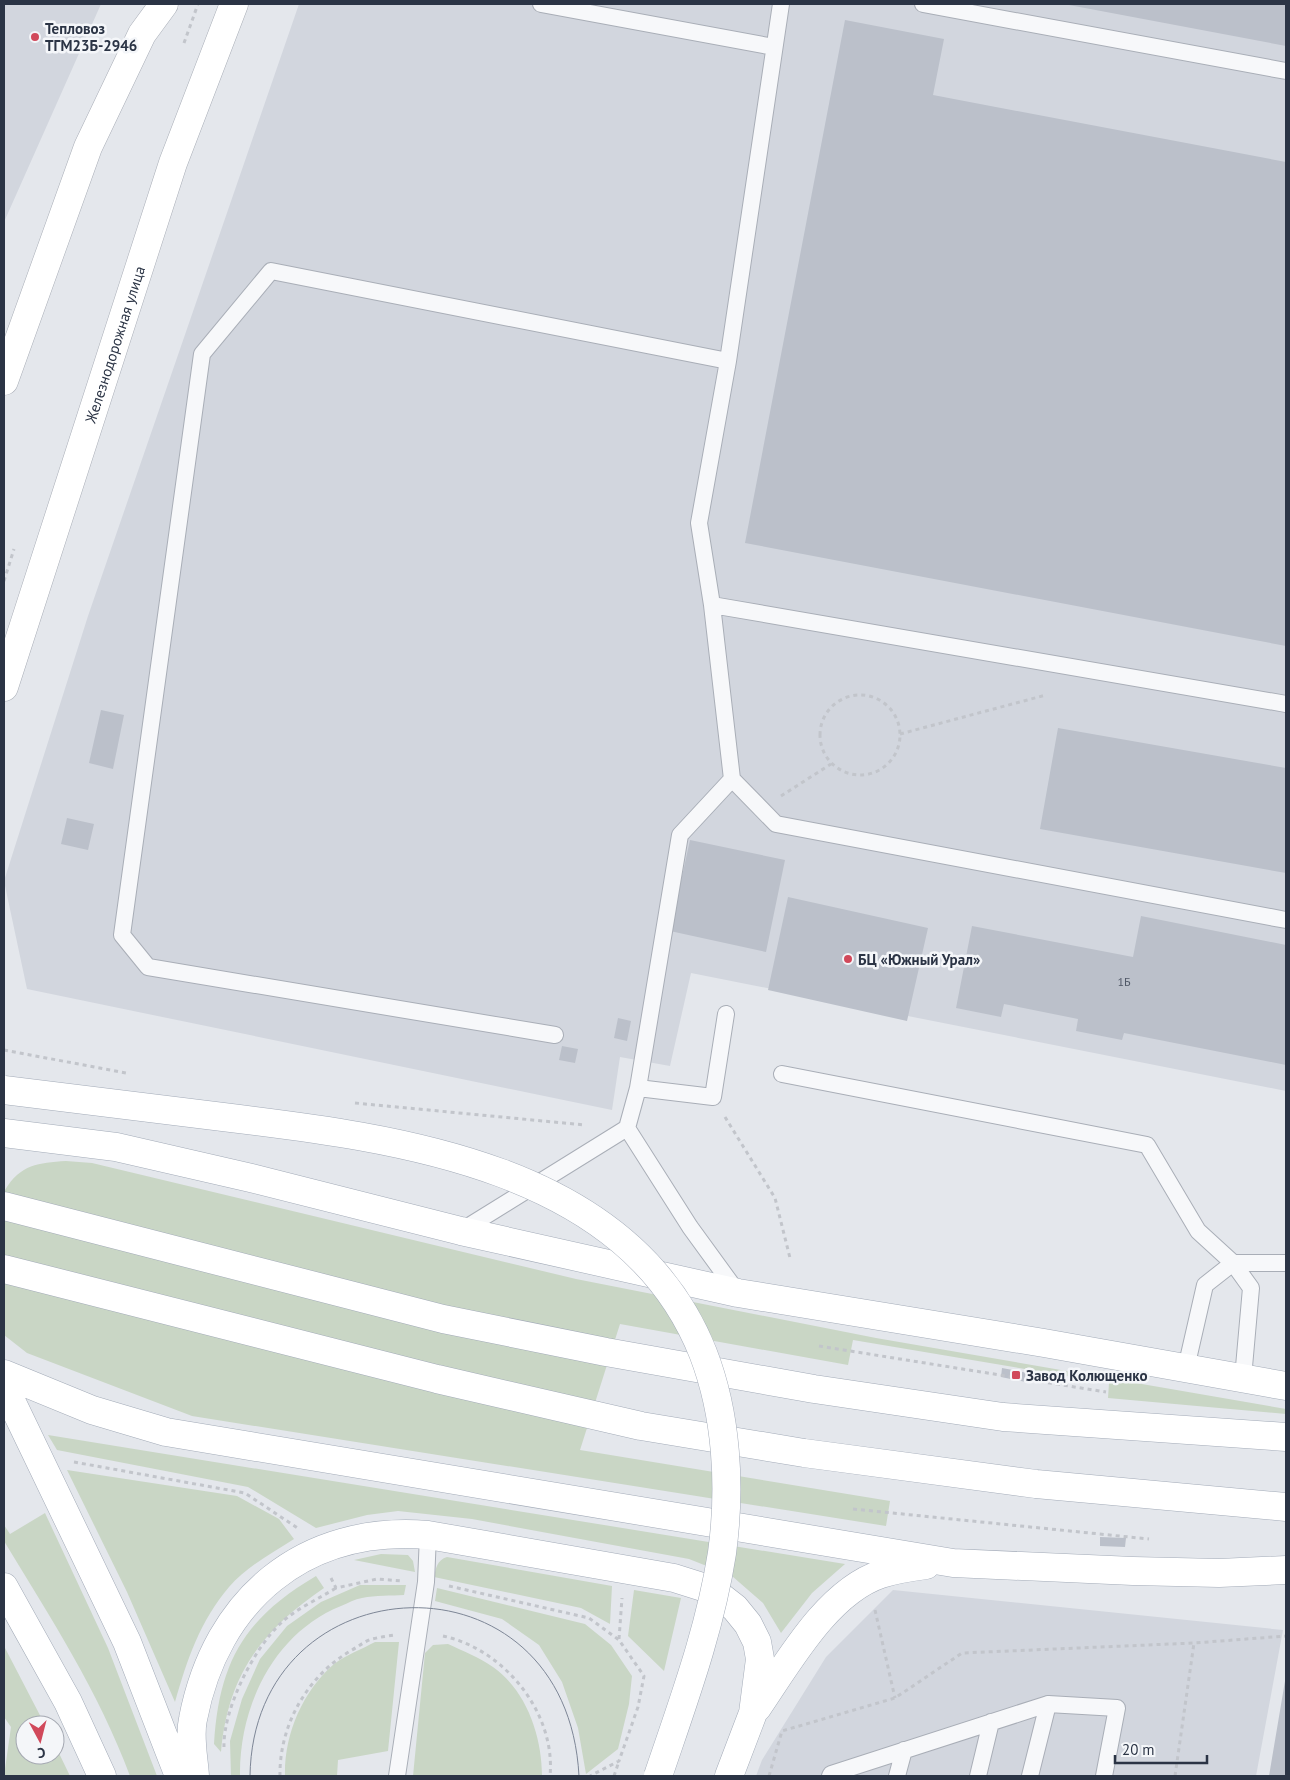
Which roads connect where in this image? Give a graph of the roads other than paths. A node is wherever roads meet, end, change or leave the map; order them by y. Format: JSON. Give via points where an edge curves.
{"nodes":[{"id":1,"x":164,"y":4,"type":"edge"},
{"id":2,"x":234,"y":4,"type":"edge"},
{"id":3,"x":541,"y":4,"type":"edge"},
{"id":4,"x":781,"y":4,"type":"edge"},
{"id":5,"x":923,"y":4,"type":"edge"},
{"id":6,"x":774,"y":47,"type":"junction"},
{"id":7,"x":1286,"y":71,"type":"edge"},
{"id":8,"x":728,"y":361,"type":"junction"},
{"id":9,"x":4,"y":381,"type":"edge"},
{"id":10,"x":712,"y":605,"type":"junction"},
{"id":11,"x":4,"y":687,"type":"edge"},
{"id":12,"x":1286,"y":704,"type":"edge"},
{"id":13,"x":732,"y":779,"type":"junction"},
{"id":14,"x":1286,"y":920,"type":"edge"},
{"id":15,"x":726,"y":1014,"type":"dead end"},
{"id":16,"x":555,"y":1035,"type":"dead end"},
{"id":17,"x":782,"y":1074,"type":"dead end"},
{"id":18,"x":638,"y":1088,"type":"junction"},
{"id":19,"x":4,"y":1090,"type":"edge"},
{"id":20,"x":626,"y":1128,"type":"junction"},
{"id":21,"x":4,"y":1132,"type":"edge"},
{"id":22,"x":4,"y":1206,"type":"edge"},
{"id":23,"x":461,"y":1232,"type":"junction"},
{"id":24,"x":1234,"y":1263,"type":"junction"},
{"id":25,"x":1286,"y":1263,"type":"edge"},
{"id":26,"x":4,"y":1268,"type":"edge"},
{"id":27,"x":738,"y":1293,"type":"junction"},
{"id":28,"x":1186,"y":1368,"type":"junction"},
{"id":29,"x":4,"y":1374,"type":"edge"},
{"id":30,"x":1244,"y":1378,"type":"junction"},
{"id":31,"x":4,"y":1386,"type":"edge"},
{"id":32,"x":1286,"y":1386,"type":"edge"},
{"id":33,"x":1286,"y":1437,"type":"edge"},
{"id":34,"x":1286,"y":1507,"type":"edge"},
{"id":35,"x":428,"y":1535,"type":"junction"},
{"id":36,"x":953,"y":1563,"type":"junction"},
{"id":37,"x":1286,"y":1570,"type":"edge"},
{"id":38,"x":4,"y":1587,"type":"edge"},
{"id":39,"x":1048,"y":1704,"type":"junction"},
{"id":40,"x":753,"y":1713,"type":"junction"},
{"id":41,"x":991,"y":1722,"type":"junction"},
{"id":42,"x":904,"y":1750,"type":"junction"},
{"id":43,"x":102,"y":1776,"type":"edge"},
{"id":44,"x":179,"y":1776,"type":"edge"},
{"id":45,"x":195,"y":1776,"type":"edge"},
{"id":46,"x":397,"y":1776,"type":"edge"},
{"id":47,"x":658,"y":1776,"type":"edge"},
{"id":48,"x":730,"y":1776,"type":"edge"},
{"id":49,"x":830,"y":1776,"type":"edge"},
{"id":50,"x":897,"y":1776,"type":"edge"},
{"id":51,"x":978,"y":1776,"type":"edge"},
{"id":52,"x":1030,"y":1776,"type":"edge"},
{"id":53,"x":1104,"y":1776,"type":"edge"}],
"edges":[{"from":1,"to":9,"type":"main road","via":[[142,34],[88,147]]},
{"from":2,"to":11,"type":"main road","name":"Железнодорожная улица","via":[[173,163]]},
{"from":3,"to":6,"type":"lane"},
{"from":4,"to":6,"type":"lane"},
{"from":5,"to":7,"type":"lane"},
{"from":6,"to":8,"type":"lane"},
{"from":8,"to":10,"type":"lane","via":[[699,524]]},
{"from":8,"to":16,"type":"lane","via":[[271,272],[202,354],[122,935],[148,966]]},
{"from":10,"to":12,"type":"lane"},
{"from":10,"to":13,"type":"lane"},
{"from":13,"to":14,"type":"lane","via":[[776,824]]},
{"from":13,"to":18,"type":"lane","via":[[680,835]]},
{"from":15,"to":18,"type":"lane","via":[[713,1098]]},
{"from":17,"to":24,"type":"lane","via":[[1146,1145],[1198,1231]]},
{"from":18,"to":20,"type":"lane"},
{"from":19,"to":47,"type":"main road","bridge":true,"via":[[348,1134],[458,1158],[497,1171],[564,1202],[601,1225],[650,1268],[691,1324],[708,1368],[719,1403],[726,1476],[722,1550],[708,1625]]},
{"from":20,"to":23,"type":"lane"},
{"from":20,"to":27,"type":"lane","via":[[690,1227]]},
{"from":21,"to":23,"type":"main road","via":[[116,1147]]},
{"from":22,"to":33,"type":"main road","via":[[443,1319],[606,1352],[814,1389],[1003,1417]]},
{"from":23,"to":27,"type":"main road"},
{"from":24,"to":25,"type":"lane"},
{"from":24,"to":28,"type":"lane","via":[[1205,1285]]},
{"from":24,"to":30,"type":"lane","via":[[1251,1288]]},
{"from":26,"to":34,"type":"main road","via":[[437,1379],[650,1428],[804,1453],[1036,1484]]},
{"from":27,"to":28,"type":"main road"},
{"from":28,"to":30,"type":"main road"},
{"from":29,"to":36,"type":"main road","via":[[92,1410],[166,1432]]},
{"from":30,"to":32,"type":"main road"},
{"from":31,"to":44,"type":"main road","via":[[127,1642]]},
{"from":35,"to":40,"type":"main road","via":[[674,1578],[712,1590],[736,1608],[757,1642],[760,1659]]},
{"from":35,"to":45,"type":"main road","via":[[372,1535],[316,1552],[270,1580],[245,1602],[222,1635],[206,1672],[192,1721]]},
{"from":35,"to":46,"type":"lane","via":[[426,1582]]},
{"from":36,"to":37,"type":"main road","via":[[1219,1573]]},
{"from":36,"to":40,"type":"main road","via":[[902,1568],[879,1574],[857,1587],[831,1607],[805,1638]]},
{"from":38,"to":43,"type":"main road","via":[[68,1702]]},
{"from":39,"to":41,"type":"lane"},
{"from":39,"to":52,"type":"lane"},
{"from":39,"to":53,"type":"lane","via":[[1117,1708]]},
{"from":40,"to":48,"type":"main road"},
{"from":41,"to":42,"type":"lane"},
{"from":41,"to":51,"type":"lane"},
{"from":42,"to":49,"type":"lane"},
{"from":42,"to":50,"type":"lane"}]}
